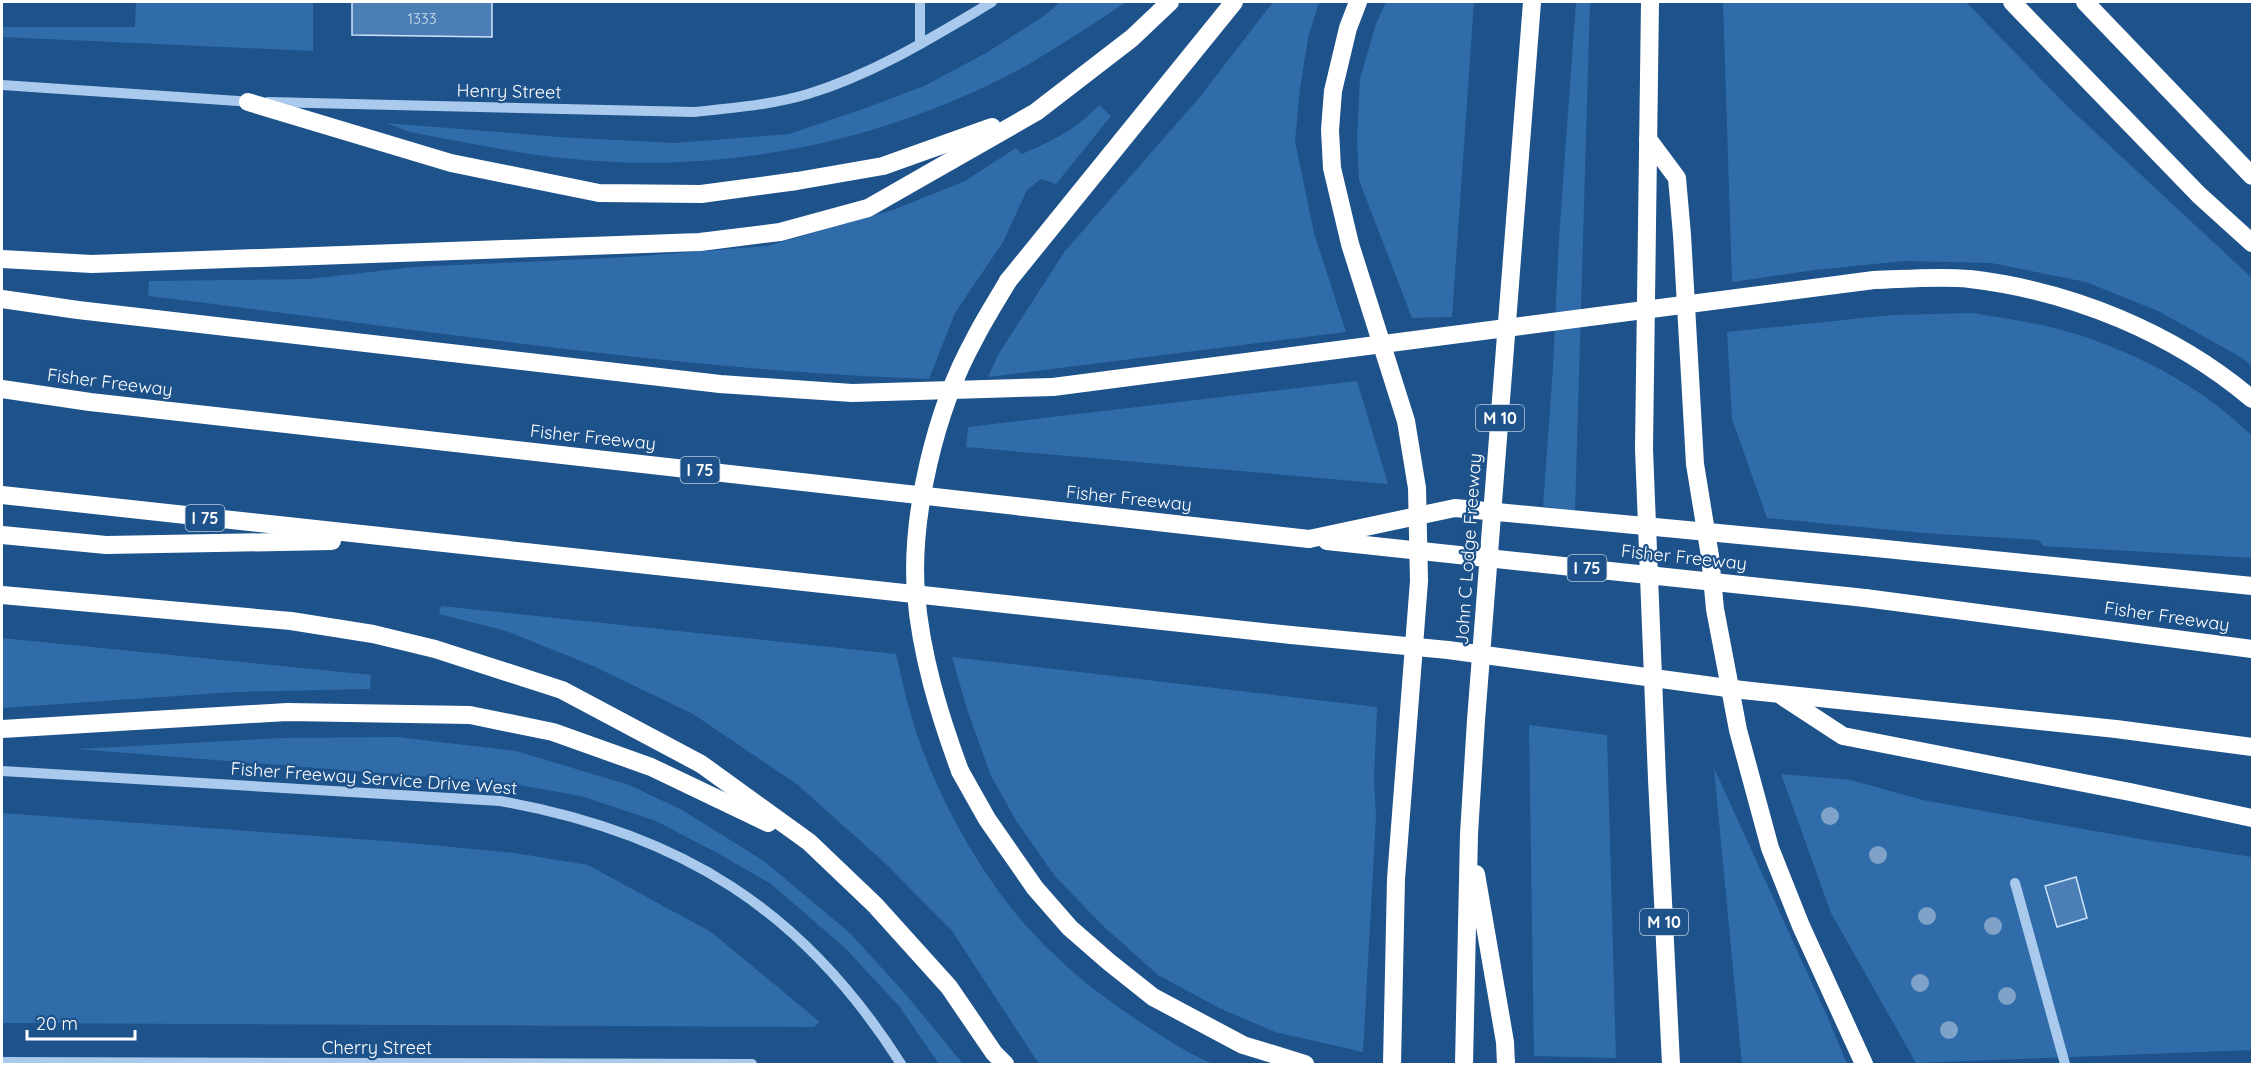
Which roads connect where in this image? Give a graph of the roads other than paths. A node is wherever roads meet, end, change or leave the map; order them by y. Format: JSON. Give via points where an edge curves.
{"nodes":[{"id":1,"x":920,"y":2,"type":"edge"},
{"id":2,"x":993,"y":2,"type":"edge"},
{"id":3,"x":1170,"y":2,"type":"edge"},
{"id":4,"x":1234,"y":2,"type":"edge"},
{"id":5,"x":1358,"y":2,"type":"edge"},
{"id":6,"x":1532,"y":2,"type":"edge"},
{"id":7,"x":1650,"y":2,"type":"edge"},
{"id":8,"x":2012,"y":2,"type":"edge"},
{"id":9,"x":2085,"y":2,"type":"edge"},
{"id":10,"x":920,"y":44,"type":"junction"},
{"id":11,"x":2,"y":85,"type":"edge"},
{"id":12,"x":248,"y":102,"type":"junction"},
{"id":13,"x":1036,"y":112,"type":"junction"},
{"id":14,"x":1648,"y":139,"type":"junction"},
{"id":15,"x":2253,"y":176,"type":"edge"},
{"id":16,"x":2253,"y":243,"type":"edge"},
{"id":17,"x":2,"y":259,"type":"edge"},
{"id":18,"x":2,"y":299,"type":"edge"},
{"id":19,"x":2,"y":389,"type":"edge"},
{"id":20,"x":2253,"y":399,"type":"edge"},
{"id":21,"x":2,"y":495,"type":"edge"},
{"id":22,"x":2,"y":535,"type":"edge"},
{"id":23,"x":1309,"y":539,"type":"junction"},
{"id":24,"x":408,"y":540,"type":"junction"},
{"id":25,"x":2253,"y":586,"type":"edge"},
{"id":26,"x":2,"y":595,"type":"edge"},
{"id":27,"x":2253,"y":649,"type":"edge"},
{"id":28,"x":1778,"y":694,"type":"junction"},
{"id":29,"x":2,"y":729,"type":"edge"},
{"id":30,"x":2253,"y":747,"type":"edge"},
{"id":31,"x":2,"y":771,"type":"edge"},
{"id":32,"x":2253,"y":818,"type":"edge"},
{"id":33,"x":1469,"y":834,"type":"junction"},
{"id":34,"x":809,"y":842,"type":"junction"},
{"id":35,"x":2015,"y":883,"type":"dead end"},
{"id":36,"x":999,"y":1061,"type":"edge"},
{"id":37,"x":2,"y":1062,"type":"edge"},
{"id":38,"x":209,"y":1064,"type":"edge"},
{"id":39,"x":752,"y":1065,"type":"edge"},
{"id":40,"x":901,"y":1065,"type":"edge"},
{"id":41,"x":1305,"y":1065,"type":"edge"},
{"id":42,"x":1392,"y":1065,"type":"edge"},
{"id":43,"x":1464,"y":1065,"type":"edge"},
{"id":44,"x":1506,"y":1065,"type":"edge"},
{"id":45,"x":1671,"y":1065,"type":"edge"},
{"id":46,"x":1864,"y":1065,"type":"edge"},
{"id":47,"x":2065,"y":1065,"type":"edge"}],
"edges":[{"from":1,"to":10,"type":"street"},
{"from":2,"to":10,"type":"street","name":"Henry Street"},
{"from":3,"to":13,"type":"highway","via":[[1131,38]]},
{"from":4,"to":41,"type":"highway","bridge":true,"via":[[1008,281],[973,340],[939,426],[925,483],[917,542],[916,593],[922,643],[939,714],[960,771],[987,819],[1035,888],[1070,928],[1153,997],[1243,1045]]},
{"from":5,"to":42,"type":"highway","via":[[1333,91],[1332,168],[1350,244],[1406,421],[1417,488],[1419,581],[1396,879]]},
{"from":6,"to":33,"type":"highway","name":"John C Lodge Freeway","number":"M 10"},
{"from":7,"to":14,"type":"highway","number":"M 10"},
{"from":8,"to":16,"type":"highway","via":[[2199,195]]},
{"from":9,"to":15,"type":"highway"},
{"from":10,"to":12,"type":"street","name":"Henry Street","via":[[860,75],[807,94],[751,106],[694,112]]},
{"from":11,"to":12,"type":"street","name":"Henry Street"},
{"from":12,"to":13,"type":"highway","via":[[451,163],[599,193],[701,194],[883,166]]},
{"from":13,"to":17,"type":"highway","via":[[868,208],[780,232],[700,242],[92,264]]},
{"from":14,"to":45,"type":"highway","number":"M 10","via":[[1644,449]]},
{"from":14,"to":46,"type":"highway","via":[[1677,178],[1695,464],[1715,609],[1738,730],[1770,848]]},
{"from":18,"to":20,"type":"highway","bridge":true,"via":[[720,384],[852,393],[1053,387],[1874,280],[1970,279],[2061,298],[2105,313],[2190,354]]},
{"from":19,"to":23,"type":"highway","name":"Fisher Freeway","number":"I 75"},
{"from":21,"to":24,"type":"highway","number":"I 75"},
{"from":22,"to":24,"type":"highway","via":[[106,545]]},
{"from":23,"to":25,"type":"highway","bridge":true,"via":[[1455,508]]},
{"from":23,"to":27,"type":"highway","name":"Fisher Freeway","number":"I 75","bridge":true,"via":[[1865,598]]},
{"from":24,"to":28,"type":"highway","number":"I 75","bridge":true,"via":[[1448,650]]},
{"from":26,"to":34,"type":"highway","via":[[291,621],[374,634],[496,667],[562,690],[701,764]]},
{"from":28,"to":30,"type":"highway","number":"I 75"},
{"from":28,"to":32,"type":"highway","via":[[1843,736]]},
{"from":29,"to":34,"type":"highway","via":[[287,712],[470,715],[553,732],[651,767]]},
{"from":31,"to":40,"type":"street","name":"Fisher Freeway Service Drive West","via":[[500,801],[588,821],[686,860],[768,911],[828,967],[875,1023]]},
{"from":33,"to":43,"type":"highway","name":"John C Lodge Freeway","number":"M 10"},
{"from":33,"to":44,"type":"highway"},
{"from":34,"to":36,"type":"highway","via":[[874,905],[949,987]]},
{"from":35,"to":47,"type":"street"},
{"from":37,"to":38,"type":"street","name":"Cherry Street"},
{"from":38,"to":39,"type":"street","name":"Cherry Street"}]}
